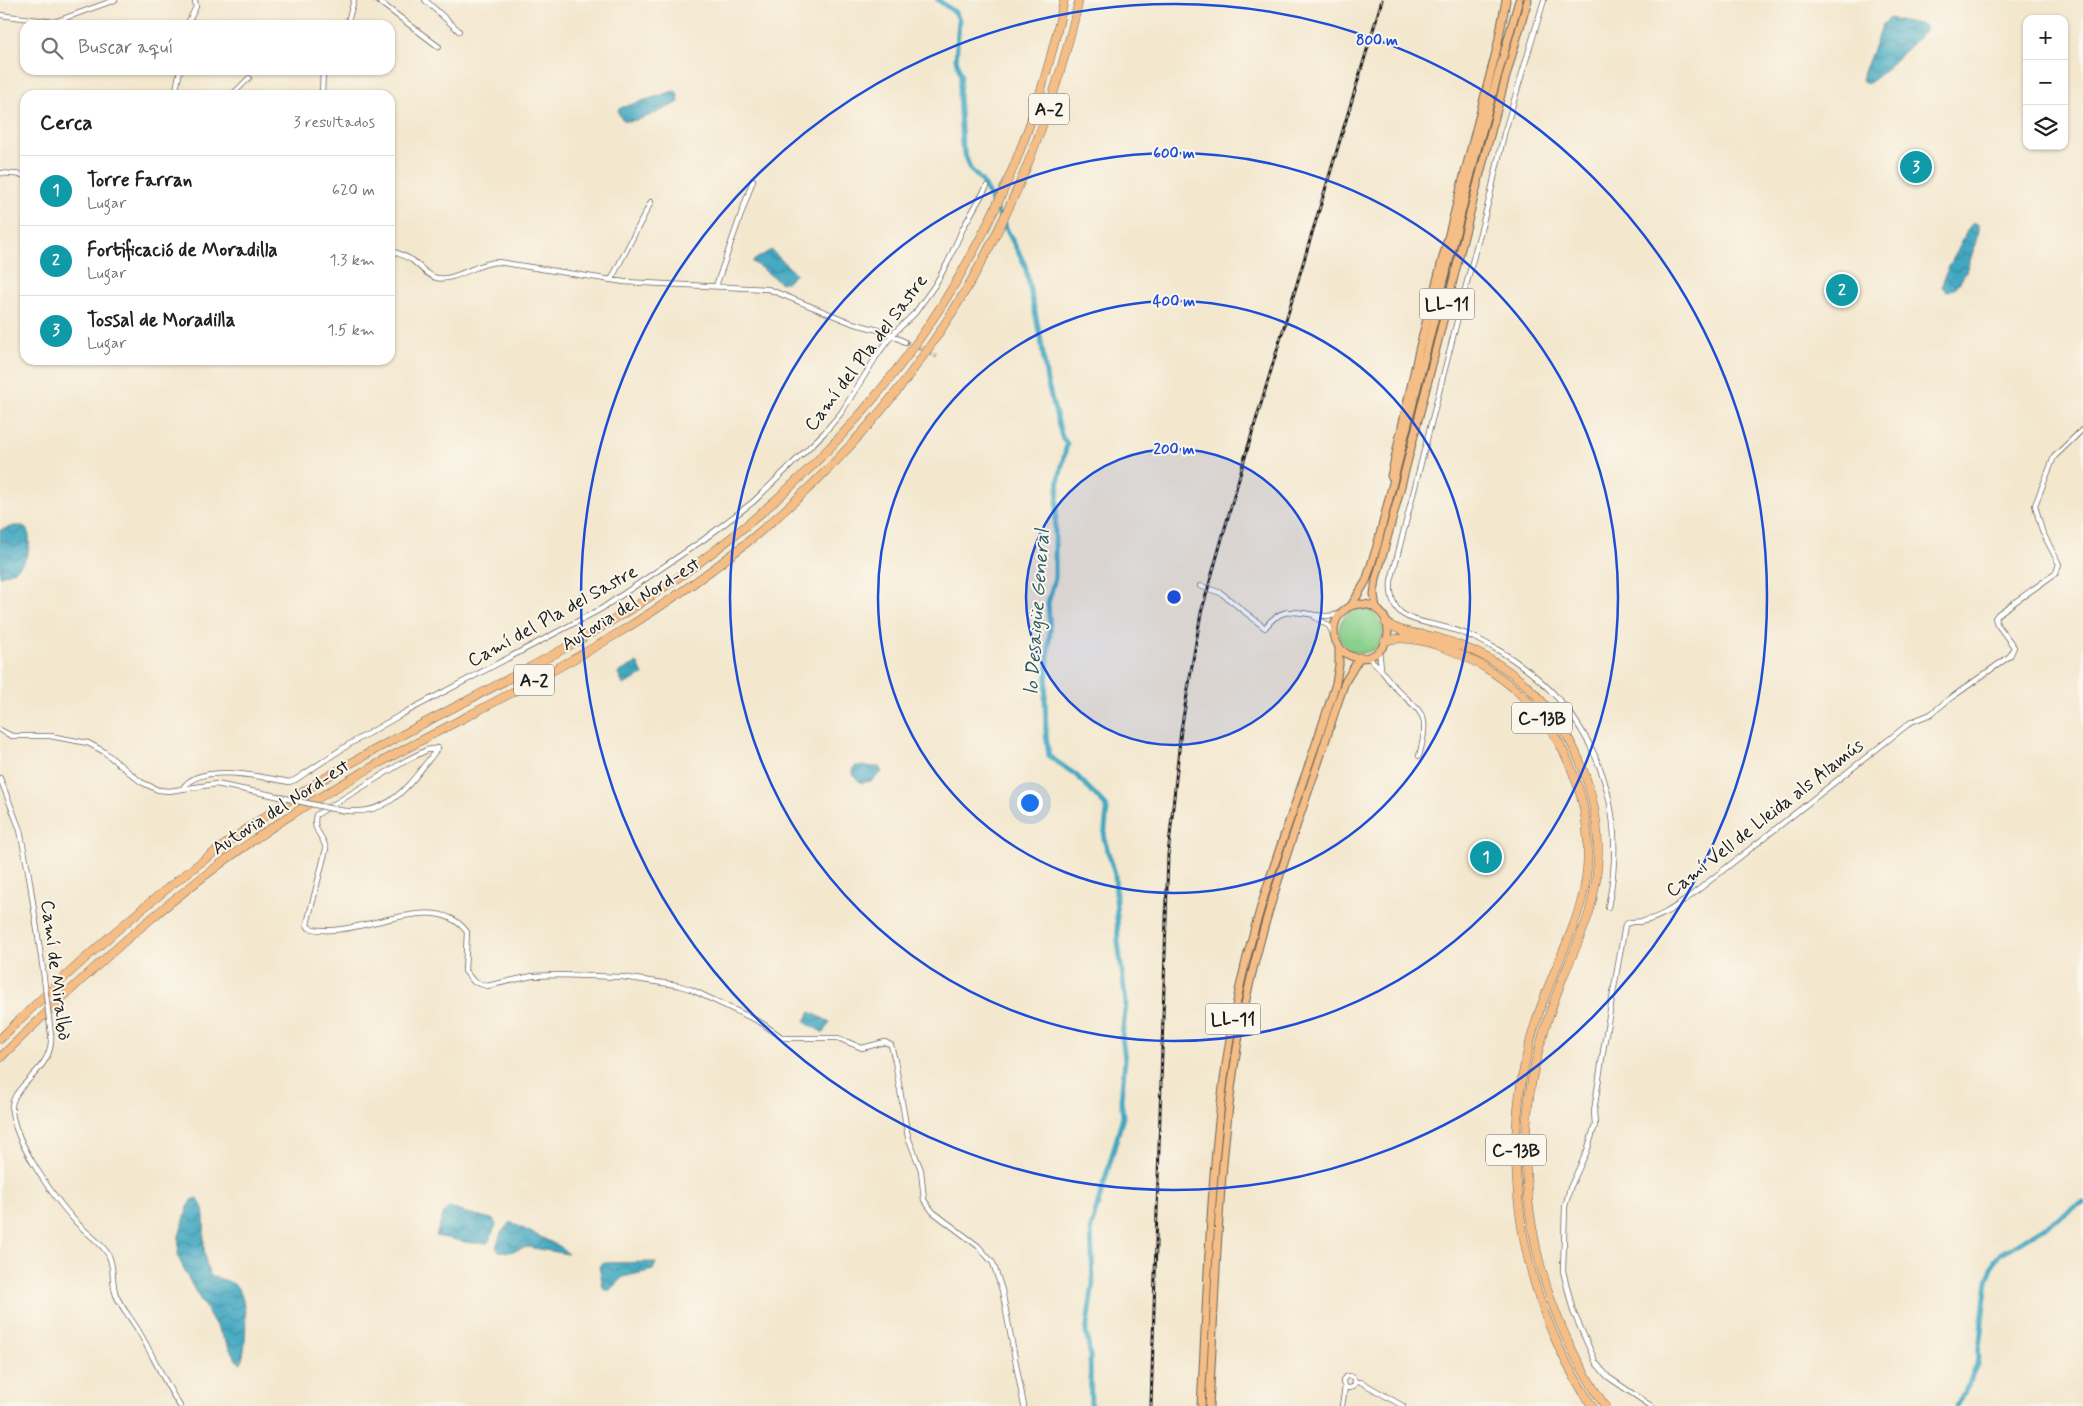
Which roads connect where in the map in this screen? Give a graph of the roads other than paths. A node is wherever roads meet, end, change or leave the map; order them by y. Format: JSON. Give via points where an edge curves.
{"nodes":[{"id":1,"x":115,"y":0,"type":"edge"},
{"id":2,"x":195,"y":0,"type":"edge"},
{"id":3,"x":354,"y":0,"type":"edge"},
{"id":4,"x":377,"y":0,"type":"edge"},
{"id":5,"x":425,"y":0,"type":"edge"},
{"id":6,"x":1064,"y":0,"type":"edge"},
{"id":7,"x":1079,"y":0,"type":"edge"},
{"id":8,"x":1506,"y":0,"type":"edge"},
{"id":9,"x":1519,"y":0,"type":"edge"},
{"id":10,"x":1528,"y":0,"type":"edge"},
{"id":11,"x":1544,"y":0,"type":"edge"},
{"id":12,"x":0,"y":16,"type":"edge"},
{"id":13,"x":36,"y":20,"type":"edge"},
{"id":14,"x":60,"y":20,"type":"edge"},
{"id":15,"x":190,"y":20,"type":"edge"},
{"id":16,"x":348,"y":20,"type":"edge"},
{"id":17,"x":459,"y":31,"type":"dead end"},
{"id":18,"x":439,"y":48,"type":"dead end"},
{"id":19,"x":179,"y":75,"type":"edge"},
{"id":20,"x":323,"y":75,"type":"edge"},
{"id":21,"x":249,"y":78,"type":"dead end"},
{"id":22,"x":176,"y":90,"type":"edge"},
{"id":23,"x":237,"y":90,"type":"edge"},
{"id":24,"x":322,"y":90,"type":"edge"},
{"id":25,"x":0,"y":173,"type":"edge"},
{"id":26,"x":20,"y":175,"type":"edge"},
{"id":27,"x":753,"y":180,"type":"dead end"},
{"id":28,"x":987,"y":186,"type":"dead end"},
{"id":29,"x":651,"y":202,"type":"dead end"},
{"id":30,"x":395,"y":252,"type":"edge"},
{"id":31,"x":611,"y":280,"type":"junction"},
{"id":32,"x":716,"y":286,"type":"junction"},
{"id":33,"x":892,"y":335,"type":"junction"},
{"id":34,"x":905,"y":342,"type":"tunnel mouth"},
{"id":35,"x":2083,"y":428,"type":"edge"},
{"id":36,"x":1380,"y":536,"type":"junction"},
{"id":37,"x":1200,"y":586,"type":"dead end"},
{"id":38,"x":1351,"y":606,"type":"junction"},
{"id":39,"x":1376,"y":609,"type":"junction"},
{"id":40,"x":1340,"y":614,"type":"junction"},
{"id":41,"x":1314,"y":616,"type":"junction"},
{"id":42,"x":1386,"y":623,"type":"junction"},
{"id":43,"x":1335,"y":638,"type":"junction"},
{"id":44,"x":1385,"y":641,"type":"junction"},
{"id":45,"x":1339,"y":647,"type":"junction"},
{"id":46,"x":1379,"y":650,"type":"junction"},
{"id":47,"x":1363,"y":657,"type":"junction"},
{"id":48,"x":1381,"y":668,"type":"junction"},
{"id":49,"x":0,"y":730,"type":"edge"},
{"id":50,"x":1419,"y":756,"type":"dead end"},
{"id":51,"x":0,"y":778,"type":"edge"},
{"id":52,"x":184,"y":788,"type":"junction"},
{"id":53,"x":1608,"y":907,"type":"dead end"},
{"id":54,"x":0,"y":1039,"type":"edge"},
{"id":55,"x":0,"y":1058,"type":"edge"},
{"id":56,"x":1355,"y":1382,"type":"junction"},
{"id":57,"x":1345,"y":1387,"type":"junction"},
{"id":58,"x":180,"y":1406,"type":"edge"},
{"id":59,"x":1024,"y":1406,"type":"edge"},
{"id":60,"x":1201,"y":1406,"type":"edge"},
{"id":61,"x":1209,"y":1406,"type":"edge"},
{"id":62,"x":1342,"y":1406,"type":"edge"},
{"id":63,"x":1403,"y":1406,"type":"edge"},
{"id":64,"x":1592,"y":1406,"type":"edge"},
{"id":65,"x":1605,"y":1406,"type":"edge"},
{"id":66,"x":1651,"y":1406,"type":"edge"}],
"edges":[{"from":1,"to":14,"type":"street"},
{"from":2,"to":15,"type":"street","via":[[196,7]]},
{"from":3,"to":16,"type":"street"},
{"from":4,"to":18,"type":"street"},
{"from":5,"to":17,"type":"street"},
{"from":6,"to":54,"type":"highway","name":"Autovia del Nord-est","number":"A-2","via":[[1041,88],[1019,152],[991,215],[943,303],[912,349],[883,389],[816,463],[754,521],[684,574],[611,622],[358,759],[234,838],[124,922]]},
{"from":7,"to":55,"type":"highway","name":"Autovia del Nord-est","number":"A-2","via":[[1064,63],[1049,107],[999,230],[962,298],[929,349],[839,459],[772,523],[708,574],[634,624],[370,768],[254,840],[132,934],[74,985]]},
{"from":8,"to":36,"type":"highway","via":[[1497,48],[1414,373],[1380,520]]},
{"from":9,"to":36,"type":"highway","number":"LL-11","via":[[1478,142]]},
{"from":10,"to":39,"type":"highway","number":"LL-11","via":[[1487,142],[1376,579]]},
{"from":11,"to":53,"type":"street","via":[[1504,134],[1391,581],[1391,594],[1397,609],[1409,618],[1467,635],[1512,658],[1533,674],[1570,714],[1600,768],[1613,813],[1615,870]]},
{"from":12,"to":13,"type":"street"},
{"from":19,"to":22,"type":"street"},
{"from":20,"to":24,"type":"street"},
{"from":21,"to":23,"type":"street"},
{"from":25,"to":26,"type":"street"},
{"from":27,"to":32,"type":"street"},
{"from":28,"to":33,"type":"street","name":"Camí del Pla del Sastre","via":[[962,228],[935,285],[915,313]]},
{"from":29,"to":31,"type":"street"},
{"from":30,"to":31,"type":"street","via":[[438,278],[498,262]]},
{"from":31,"to":32,"type":"street"},
{"from":32,"to":33,"type":"street","via":[[768,289],[852,323]]},
{"from":33,"to":34,"type":"street"},
{"from":33,"to":52,"type":"street","name":"Camí del Pla del Sastre","via":[[838,419],[786,470],[732,518],[634,588],[588,616],[386,723],[294,780],[212,774],[194,777]]},
{"from":35,"to":66,"type":"street","name":"Camí Vell de Lleida als Alamús","via":[[2054,457],[2035,505],[2042,530],[2059,564],[2056,573],[1996,616],[1997,624],[2014,647],[2010,656],[1931,714],[1911,722],[1692,895],[1661,915],[1625,926],[1594,1111],[1595,1125],[1565,1207],[1563,1271],[1573,1311],[1596,1363],[1608,1377]]},
{"from":36,"to":38,"type":"highway","number":"LL-11","via":[[1366,581]]},
{"from":37,"to":41,"type":"street","via":[[1221,593],[1265,628],[1283,612]]},
{"from":38,"to":39,"type":"highway","via":[[1361,604]]},
{"from":38,"to":40,"type":"highway","number":"LL-11"},
{"from":39,"to":42,"type":"highway"},
{"from":40,"to":41,"type":"street"},
{"from":40,"to":43,"type":"highway","via":[[1335,623]]},
{"from":41,"to":43,"type":"street","via":[[1329,626]]},
{"from":42,"to":44,"type":"highway"},
{"from":42,"to":65,"type":"highway","number":"C-13B","via":[[1398,630],[1461,646],[1498,664],[1519,680],[1561,726],[1579,759],[1590,790],[1598,832],[1595,886],[1586,921],[1540,1042],[1528,1106],[1526,1171],[1532,1230],[1550,1297],[1575,1356]]},
{"from":43,"to":45,"type":"highway","number":"LL-11"},
{"from":44,"to":46,"type":"highway","number":"LL-11"},
{"from":44,"to":64,"type":"highway","number":"C-13B","via":[[1402,638],[1435,645],[1472,660],[1501,678],[1530,703],[1554,734],[1580,790],[1587,836],[1585,881],[1574,924],[1543,1000],[1527,1052],[1518,1104],[1516,1174],[1521,1223],[1538,1294],[1562,1354]]},
{"from":45,"to":47,"type":"highway","via":[[1351,656]]},
{"from":45,"to":60,"type":"highway","number":"LL-11","via":[[1336,683],[1268,883],[1235,1010],[1219,1125]]},
{"from":46,"to":47,"type":"highway","number":"LL-11"},
{"from":46,"to":48,"type":"street"},
{"from":47,"to":48,"type":"street"},
{"from":47,"to":61,"type":"highway","number":"LL-11","via":[[1345,682],[1286,852],[1247,992],[1226,1135]]},
{"from":48,"to":50,"type":"street","via":[[1424,718],[1425,731]]},
{"from":49,"to":52,"type":"street","via":[[12,736],[50,736],[85,742],[103,751],[152,788],[169,791]]},
{"from":51,"to":58,"type":"street","name":"Camí de Miralbò","bridge":true,"via":[[20,830],[29,876],[52,1047],[48,1057],[20,1089],[12,1103],[12,1114],[28,1154],[67,1211],[108,1255],[116,1297],[139,1330]]},
{"from":52,"to":59,"type":"street","bridge":true,"via":[[216,784],[267,794],[333,810],[370,811],[384,806],[398,795],[438,748],[406,760],[316,815],[315,828],[326,849],[307,925],[311,929],[371,924],[435,913],[466,931],[464,969],[472,980],[482,985],[532,976],[622,977],[690,989],[760,1022],[783,1038],[838,1038],[862,1048],[889,1043],[908,1137],[921,1170],[925,1202],[939,1217],[978,1246],[993,1263],[1004,1297]]},
{"from":56,"to":57,"type":"street","via":[[1351,1388]]},
{"from":56,"to":57,"type":"street","via":[[1352,1376],[1346,1376],[1343,1381]]},
{"from":56,"to":63,"type":"street","via":[[1361,1382]]},
{"from":57,"to":62,"type":"street"}]}
